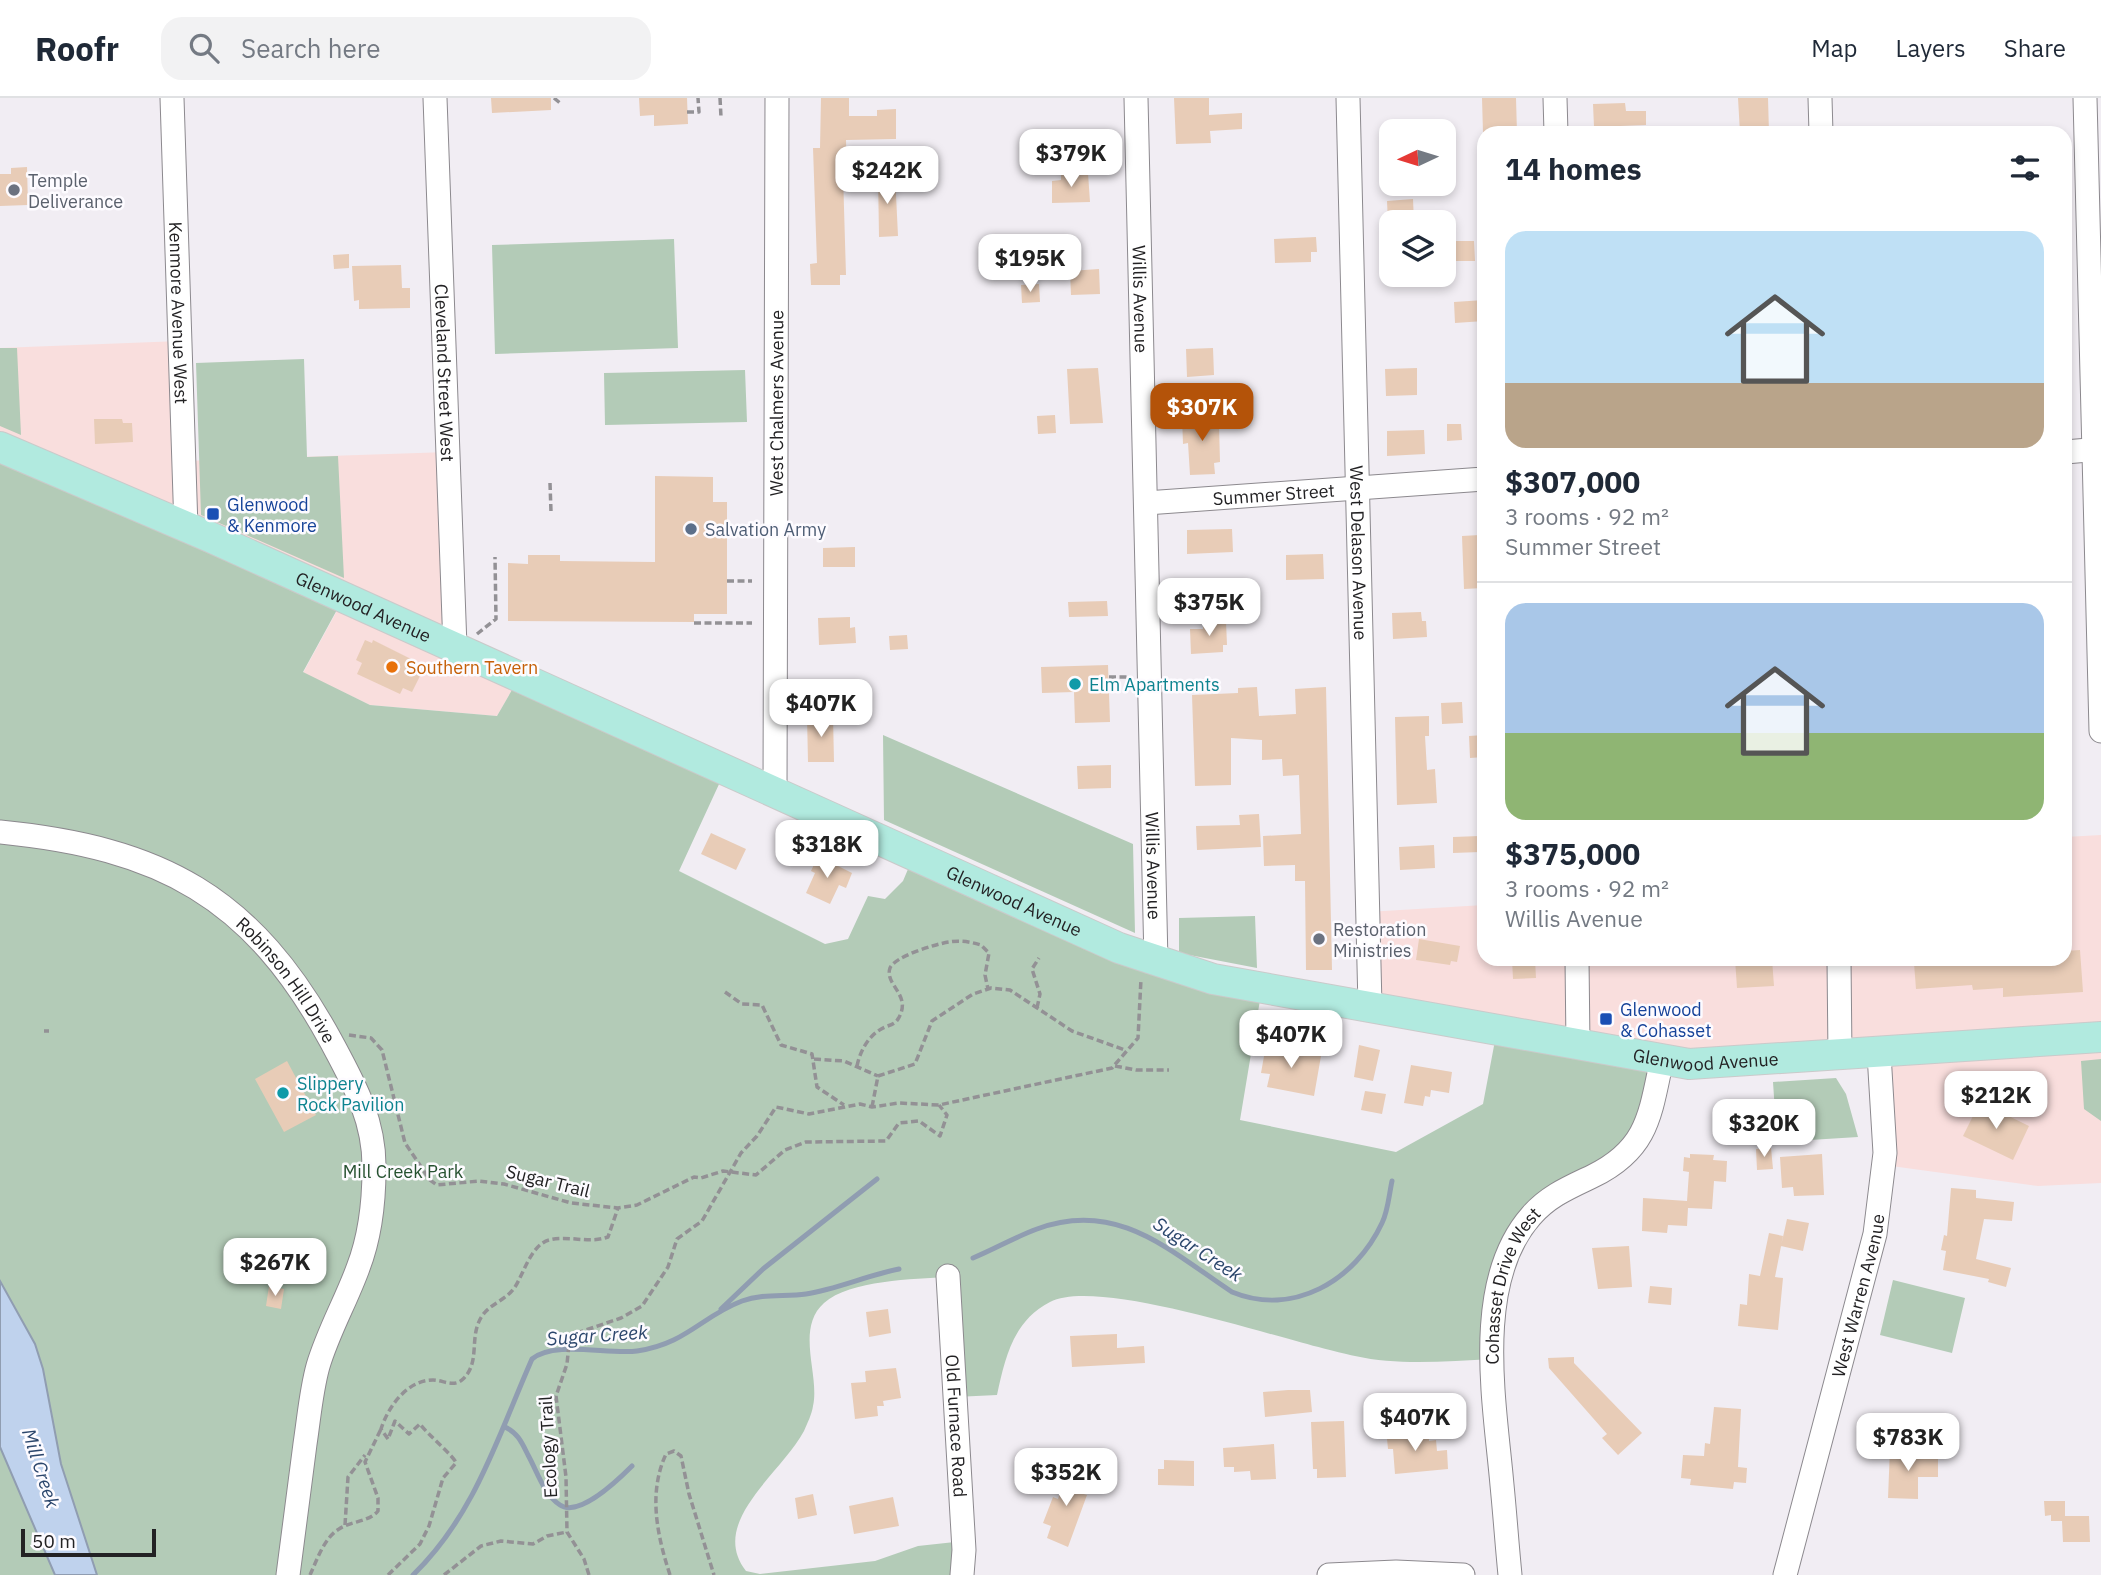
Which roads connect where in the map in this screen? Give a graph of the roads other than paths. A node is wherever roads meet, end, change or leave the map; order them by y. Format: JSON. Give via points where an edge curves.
{"nodes":[{"id":1,"x":172,"y":98,"type":"edge"},
{"id":2,"x":435,"y":98,"type":"edge"},
{"id":3,"x":777,"y":98,"type":"edge"},
{"id":4,"x":1136,"y":98,"type":"edge"},
{"id":5,"x":1348,"y":98,"type":"edge"},
{"id":6,"x":1555,"y":98,"type":"edge"},
{"id":7,"x":1820,"y":98,"type":"edge"},
{"id":8,"x":2085,"y":98,"type":"edge"},
{"id":9,"x":1556,"y":126,"type":"edge"},
{"id":10,"x":1821,"y":126,"type":"edge"},
{"id":11,"x":0,"y":447,"type":"edge"},
{"id":12,"x":2098,"y":449,"type":"edge"},
{"id":13,"x":2072,"y":451,"type":"edge"},
{"id":14,"x":1477,"y":479,"type":"edge"},
{"id":15,"x":1357,"y":488,"type":"junction"},
{"id":16,"x":1146,"y":503,"type":"junction"},
{"id":17,"x":186,"y":528,"type":"junction"},
{"id":18,"x":465,"y":641,"type":"junction"},
{"id":19,"x":2101,"y":732,"type":"edge"},
{"id":20,"x":775,"y":792,"type":"junction"},
{"id":21,"x":0,"y":832,"type":"edge"},
{"id":22,"x":1577,"y":966,"type":"edge"},
{"id":23,"x":1839,"y":966,"type":"edge"},
{"id":24,"x":1149,"y":970,"type":"junction"},
{"id":25,"x":1370,"y":1006,"type":"junction"},
{"id":26,"x":2101,"y":1037,"type":"edge"},
{"id":27,"x":1578,"y":1045,"type":"junction"},
{"id":28,"x":1879,"y":1054,"type":"junction"},
{"id":29,"x":1840,"y":1056,"type":"junction"},
{"id":30,"x":1662,"y":1059,"type":"junction"},
{"id":31,"x":948,"y":1276,"type":"dead end"},
{"id":32,"x":288,"y":1575,"type":"edge"},
{"id":33,"x":962,"y":1575,"type":"edge"},
{"id":34,"x":1329,"y":1575,"type":"edge"},
{"id":35,"x":1463,"y":1575,"type":"edge"},
{"id":36,"x":1510,"y":1575,"type":"edge"},
{"id":37,"x":1785,"y":1575,"type":"edge"}],
"edges":[{"from":1,"to":17,"type":"street","name":"Kenmore Avenue West"},
{"from":2,"to":18,"type":"street","name":"Cleveland Street West"},
{"from":3,"to":20,"type":"street","name":"West Chalmers Avenue"},
{"from":4,"to":16,"type":"street","name":"Willis Avenue"},
{"from":5,"to":15,"type":"street","name":"West Delason Avenue"},
{"from":6,"to":9,"type":"street"},
{"from":7,"to":10,"type":"street"},
{"from":8,"to":12,"type":"street"},
{"from":11,"to":17,"type":"main road","name":"Glenwood Avenue"},
{"from":12,"to":13,"type":"street"},
{"from":12,"to":19,"type":"street"},
{"from":14,"to":15,"type":"street","name":"Summer Street"},
{"from":15,"to":16,"type":"street","name":"Summer Street"},
{"from":15,"to":25,"type":"street","name":"West Delason Avenue"},
{"from":16,"to":24,"type":"street","name":"Willis Avenue"},
{"from":17,"to":18,"type":"main road","name":"Glenwood Avenue"},
{"from":18,"to":20,"type":"main road","name":"Glenwood Avenue"},
{"from":20,"to":24,"type":"main road","name":"Glenwood Avenue","via":[[1107,942]]},
{"from":21,"to":32,"type":"street","name":"Robinson Hill Drive","via":[[123,853],[187,881],[237,915],[265,944],[314,1011],[366,1110],[374,1152],[371,1219],[359,1265],[318,1366]]},
{"from":22,"to":27,"type":"street"},
{"from":23,"to":29,"type":"street"},
{"from":24,"to":25,"type":"main road","name":"Glenwood Avenue"},
{"from":25,"to":27,"type":"main road","name":"Glenwood Avenue"},
{"from":26,"to":28,"type":"main road","name":"Glenwood Avenue"},
{"from":27,"to":30,"type":"main road","name":"Glenwood Avenue"},
{"from":28,"to":29,"type":"main road","name":"Glenwood Avenue"},
{"from":28,"to":37,"type":"street","name":"West Warren Avenue","via":[[1885,1153],[1875,1234]]},
{"from":29,"to":30,"type":"main road","name":"Glenwood Avenue","via":[[1720,1064]]},
{"from":30,"to":36,"type":"street","name":"Cohasset Drive West","via":[[1647,1118],[1633,1149],[1614,1165],[1545,1201],[1517,1235],[1507,1257],[1493,1321],[1493,1359]]},
{"from":31,"to":33,"type":"street","name":"Old Furnace Road"},
{"from":34,"to":35,"type":"street"}]}
